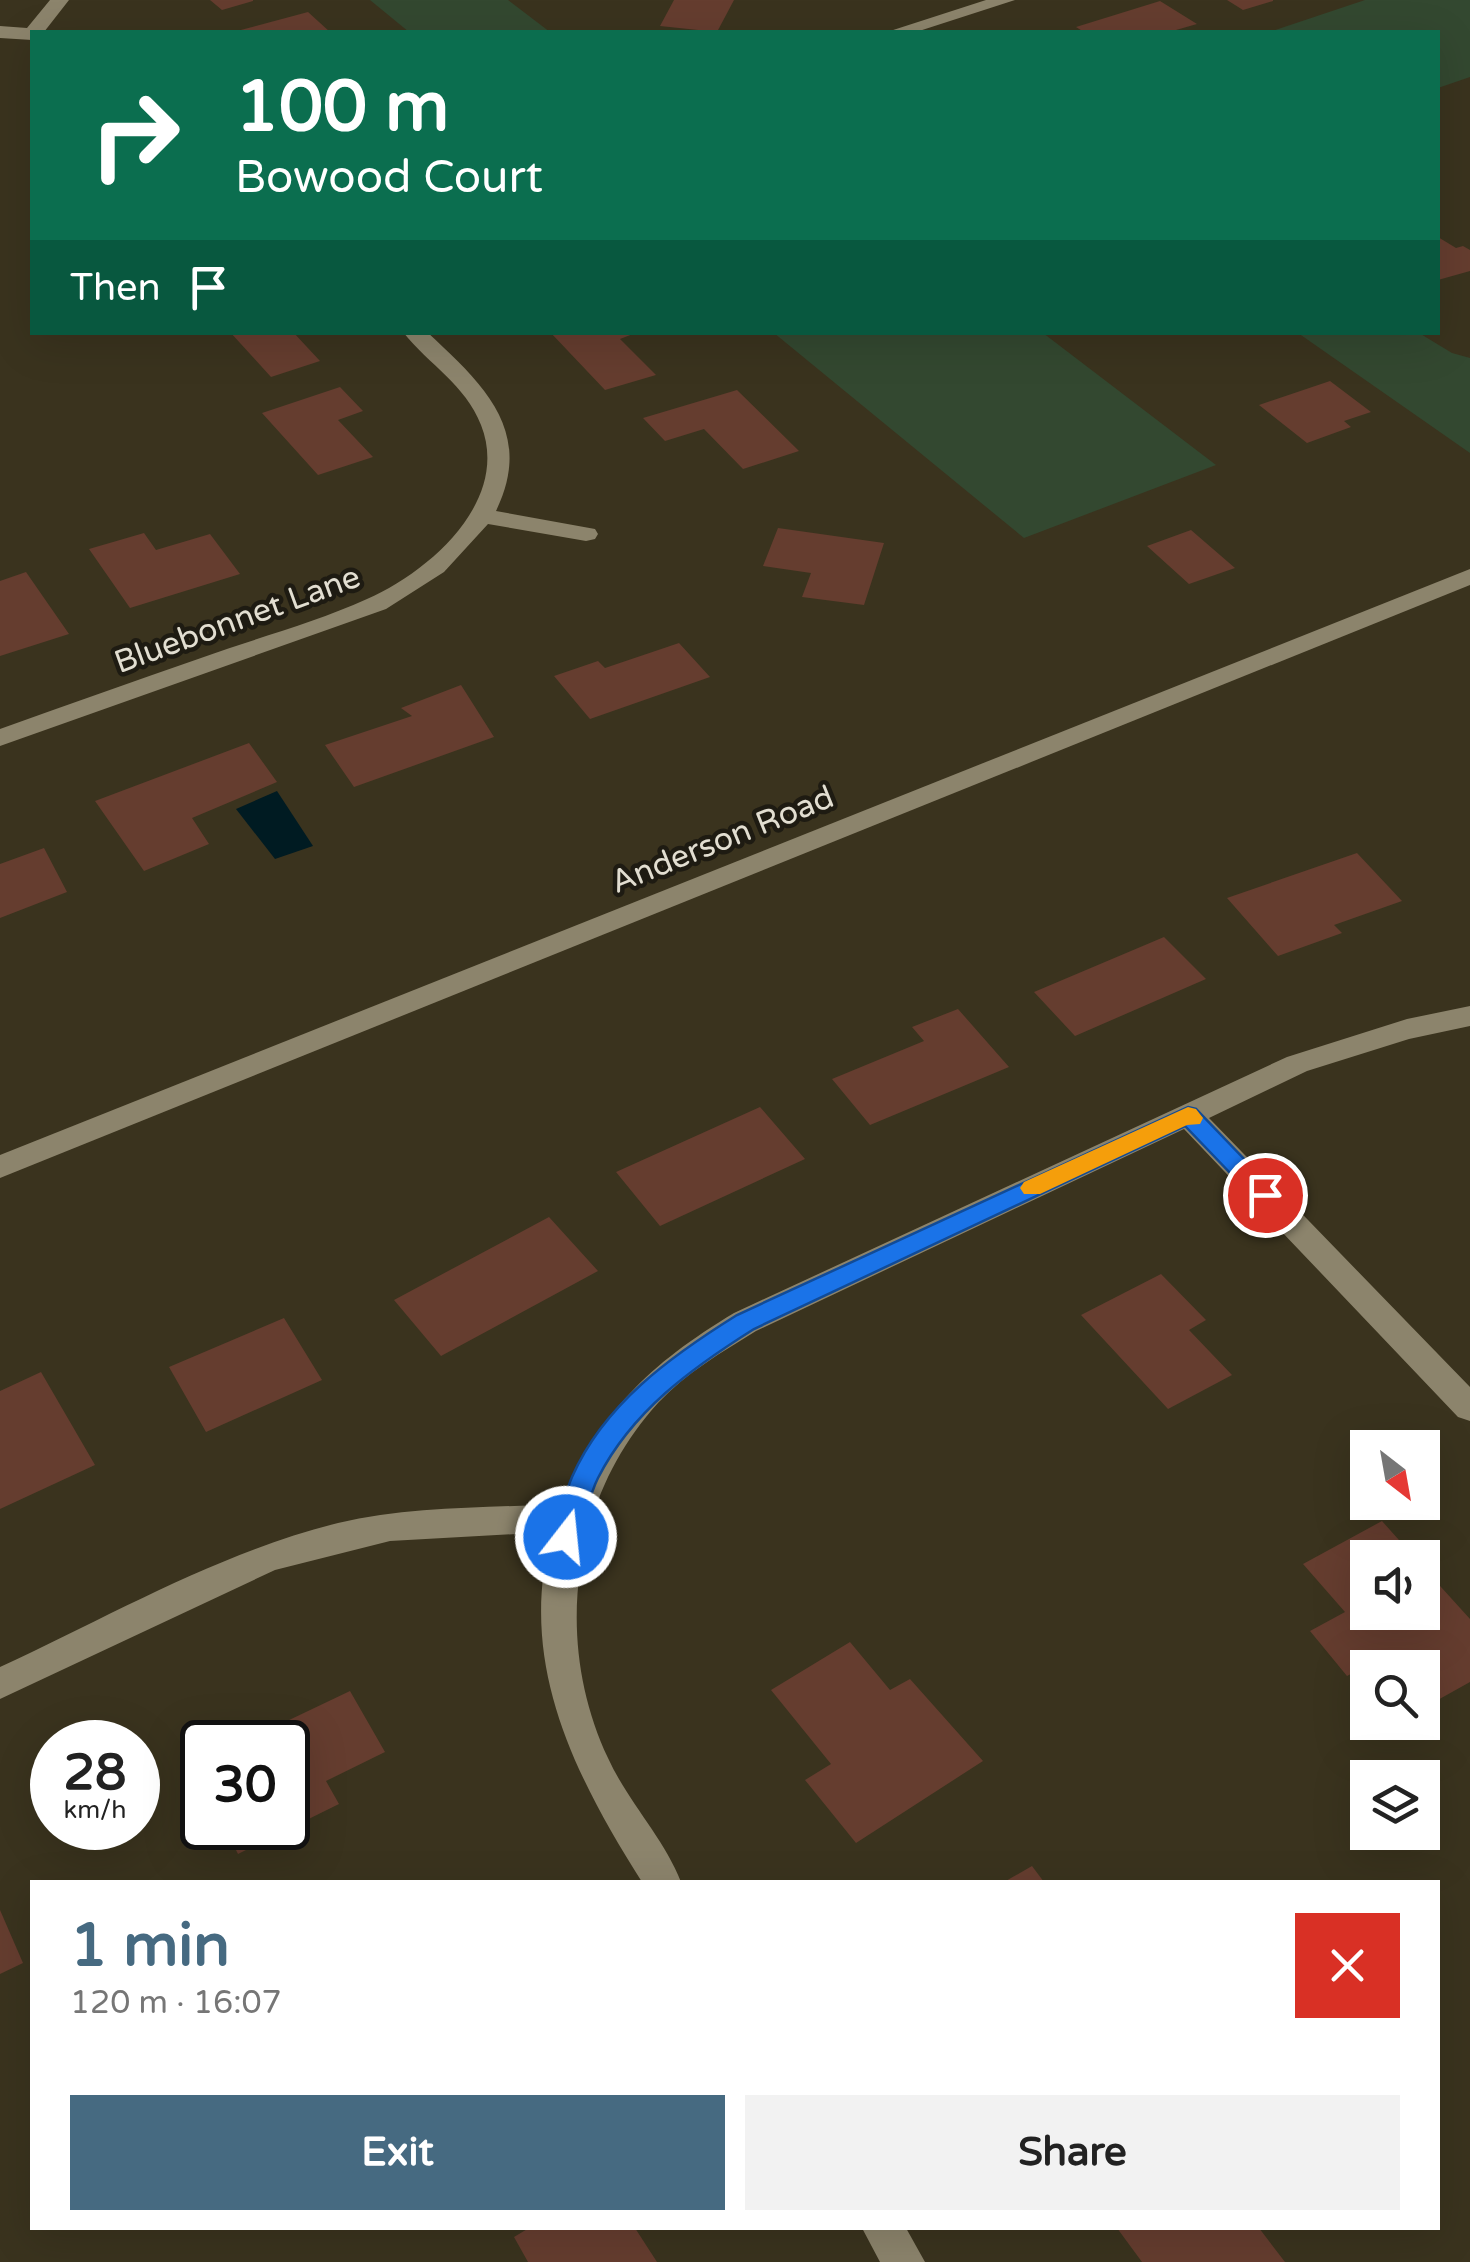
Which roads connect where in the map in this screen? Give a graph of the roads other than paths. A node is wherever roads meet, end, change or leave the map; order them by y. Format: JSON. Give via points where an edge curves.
{"nodes":[{"id":1,"x":60,"y":0,"type":"edge"},
{"id":2,"x":1006,"y":0,"type":"edge"},
{"id":3,"x":35,"y":30,"type":"edge"},
{"id":4,"x":903,"y":30,"type":"edge"},
{"id":5,"x":0,"y":32,"type":"edge"},
{"id":6,"x":30,"y":33,"type":"edge"},
{"id":7,"x":417,"y":335,"type":"edge"},
{"id":8,"x":480,"y":522,"type":"junction"},
{"id":9,"x":586,"y":534,"type":"dead end"},
{"id":10,"x":1470,"y":576,"type":"edge"},
{"id":11,"x":0,"y":738,"type":"edge"},
{"id":12,"x":1470,"y":1016,"type":"edge"},
{"id":13,"x":1188,"y":1115,"type":"junction"},
{"id":14,"x":0,"y":1167,"type":"edge"},
{"id":15,"x":1470,"y":1408,"type":"edge"},
{"id":16,"x":570,"y":1518,"type":"junction"},
{"id":17,"x":0,"y":1684,"type":"edge"},
{"id":18,"x":662,"y":1880,"type":"edge"},
{"id":19,"x":883,"y":2230,"type":"edge"},
{"id":20,"x":904,"y":2262,"type":"edge"}],
"edges":[{"from":1,"to":3,"type":"street"},
{"from":2,"to":4,"type":"street"},
{"from":5,"to":6,"type":"street"},
{"from":7,"to":8,"type":"street","via":[[466,381],[490,419],[500,463],[496,491]]},
{"from":8,"to":9,"type":"street"},
{"from":8,"to":11,"type":"street","name":"Bluebonnet Lane","via":[[416,584],[377,604]]},
{"from":10,"to":14,"type":"street","name":"Anderson Road"},
{"from":12,"to":13,"type":"street","via":[[1347,1045]]},
{"from":13,"to":15,"type":"street"},
{"from":13,"to":16,"type":"street","via":[[745,1322],[690,1357],[648,1392],[607,1441]]},
{"from":16,"to":17,"type":"street","via":[[339,1536],[266,1558]]},
{"from":16,"to":18,"type":"street","via":[[561,1609],[576,1724]]},
{"from":19,"to":20,"type":"street"}]}
